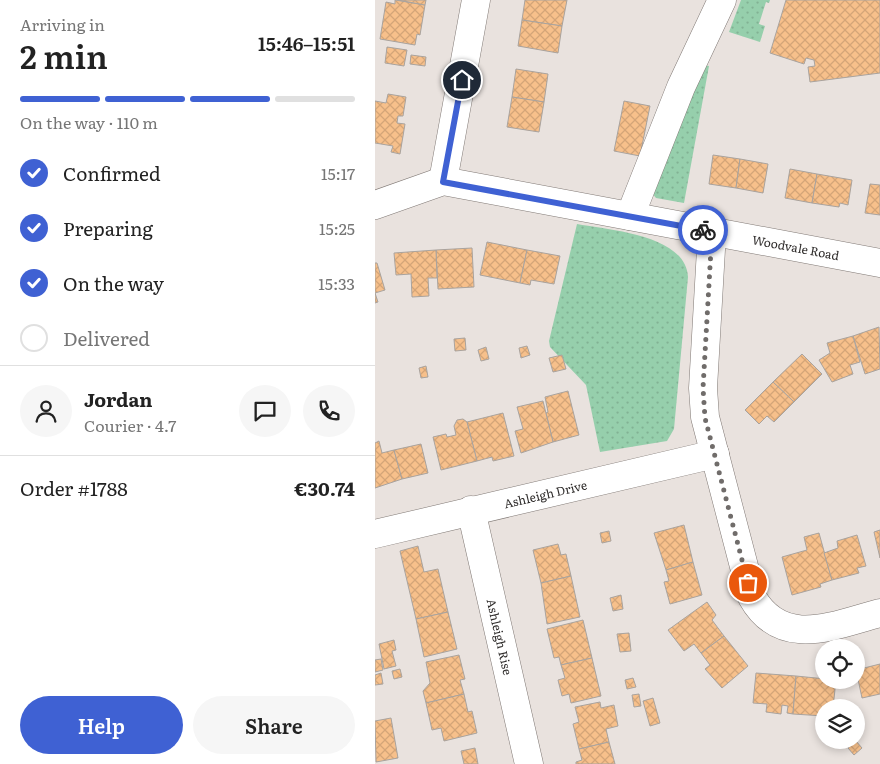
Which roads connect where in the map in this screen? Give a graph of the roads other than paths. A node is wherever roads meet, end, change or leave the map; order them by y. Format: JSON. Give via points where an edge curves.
{"nodes":[{"id":1,"x":476,"y":0,"type":"edge"},
{"id":2,"x":722,"y":0,"type":"edge"},
{"id":3,"x":443,"y":182,"type":"junction"},
{"id":4,"x":375,"y":205,"type":"edge"},
{"id":5,"x":629,"y":216,"type":"junction"},
{"id":6,"x":712,"y":232,"type":"junction"},
{"id":7,"x":880,"y":263,"type":"edge"},
{"id":8,"x":715,"y":454,"type":"junction"},
{"id":9,"x":471,"y":510,"type":"junction"},
{"id":10,"x":375,"y":534,"type":"edge"},
{"id":11,"x":880,"y":613,"type":"edge"},
{"id":12,"x":529,"y":764,"type":"edge"}],
"edges":[{"from":1,"to":3,"type":"street"},
{"from":2,"to":5,"type":"street","via":[[681,87]]},
{"from":3,"to":4,"type":"street","name":"Woodvale Road"},
{"from":3,"to":5,"type":"street","name":"Woodvale Road"},
{"from":5,"to":6,"type":"street","name":"Woodvale Road"},
{"from":6,"to":7,"type":"street","name":"Woodvale Road"},
{"from":6,"to":8,"type":"street","via":[[703,388],[705,418]]},
{"from":8,"to":9,"type":"street","name":"Ashleigh Drive"},
{"from":8,"to":11,"type":"street","via":[[752,597],[769,618],[784,627],[814,630]]},
{"from":9,"to":10,"type":"street","name":"Ashleigh Drive"},
{"from":9,"to":12,"type":"street","name":"Ashleigh Rise"}]}
